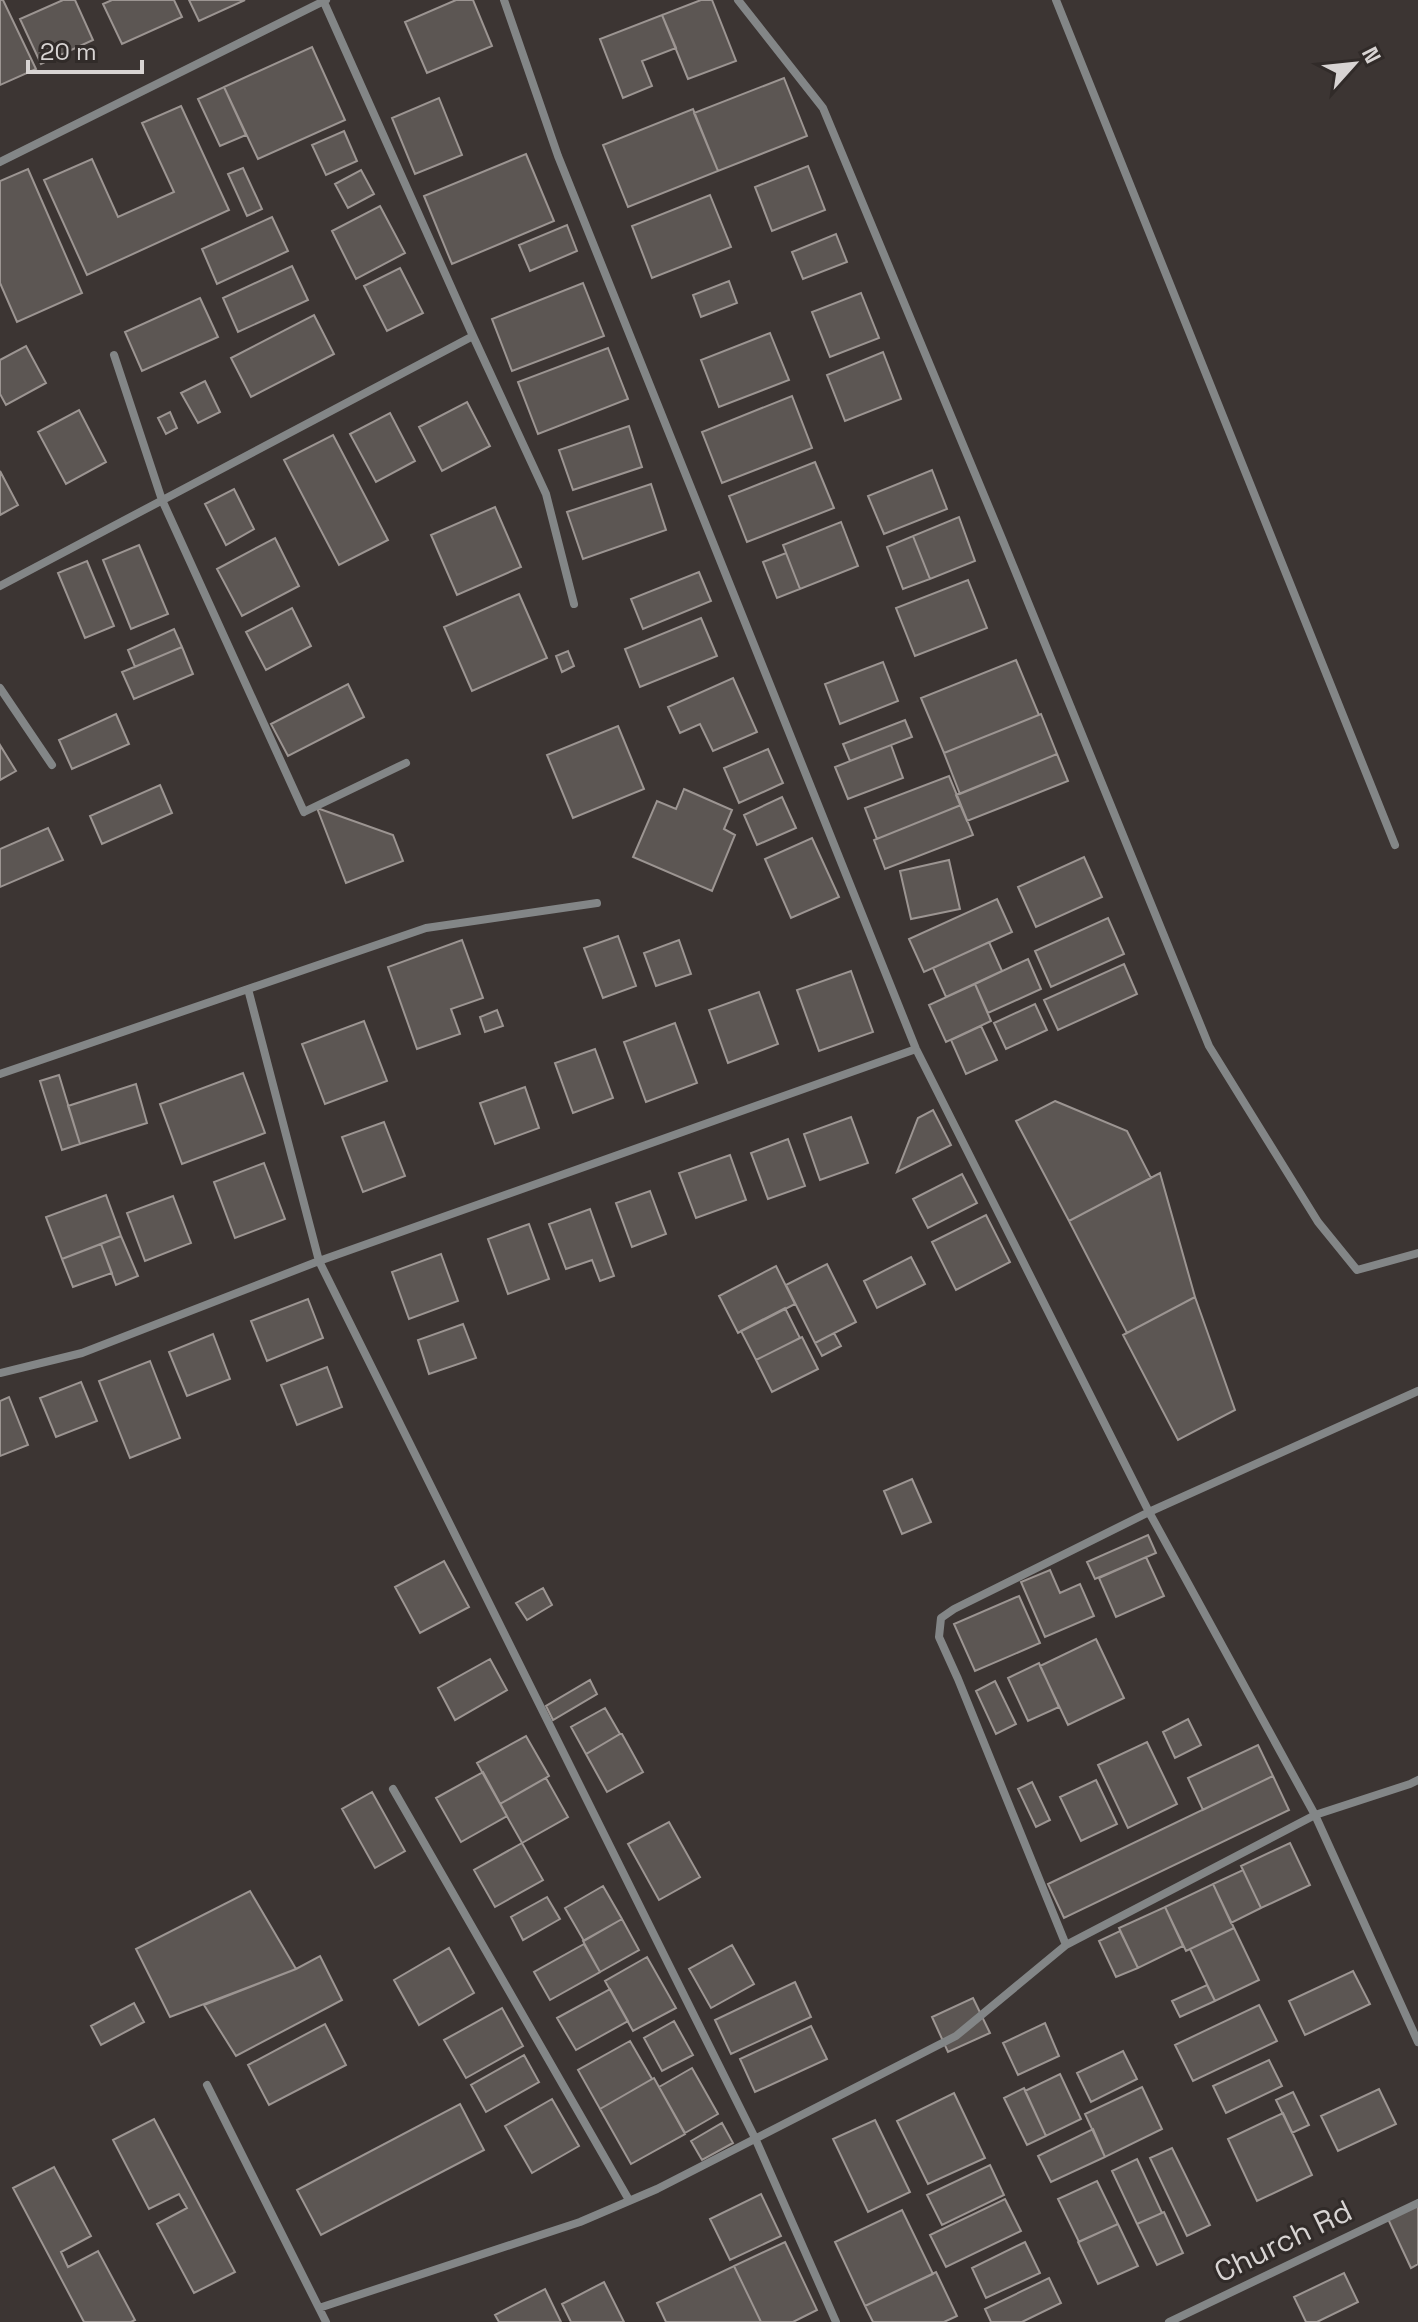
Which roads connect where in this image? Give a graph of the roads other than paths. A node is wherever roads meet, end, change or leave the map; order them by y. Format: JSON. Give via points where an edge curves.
{"nodes":[{"id":1,"x":324,"y":0,"type":"edge"},
{"id":2,"x":504,"y":0,"type":"edge"},
{"id":3,"x":738,"y":0,"type":"edge"},
{"id":4,"x":1056,"y":0,"type":"edge"},
{"id":5,"x":0,"y":162,"type":"edge"},
{"id":6,"x":473,"y":336,"type":"junction"},
{"id":7,"x":114,"y":355,"type":"dead end"},
{"id":8,"x":162,"y":500,"type":"junction"},
{"id":9,"x":0,"y":586,"type":"edge"},
{"id":10,"x":574,"y":604,"type":"dead end"},
{"id":11,"x":0,"y":688,"type":"edge"},
{"id":12,"x":406,"y":763,"type":"dead end"},
{"id":13,"x":52,"y":765,"type":"dead end"},
{"id":14,"x":1395,"y":845,"type":"dead end"},
{"id":15,"x":597,"y":903,"type":"dead end"},
{"id":16,"x":248,"y":989,"type":"junction"},
{"id":17,"x":916,"y":1049,"type":"junction"},
{"id":18,"x":0,"y":1074,"type":"edge"},
{"id":19,"x":1418,"y":1253,"type":"edge"},
{"id":20,"x":319,"y":1261,"type":"junction"},
{"id":21,"x":0,"y":1373,"type":"edge"},
{"id":22,"x":1418,"y":1391,"type":"edge"},
{"id":23,"x":1149,"y":1512,"type":"junction"},
{"id":24,"x":1418,"y":1780,"type":"edge"},
{"id":25,"x":393,"y":1789,"type":"dead end"},
{"id":26,"x":1315,"y":1815,"type":"junction"},
{"id":27,"x":1066,"y":1945,"type":"junction"},
{"id":28,"x":1418,"y":2042,"type":"edge"},
{"id":29,"x":207,"y":2085,"type":"dead end"},
{"id":30,"x":755,"y":2138,"type":"junction"},
{"id":31,"x":629,"y":2200,"type":"junction"},
{"id":32,"x":1418,"y":2203,"type":"edge"},
{"id":33,"x":319,"y":2308,"type":"junction"},
{"id":34,"x":326,"y":2322,"type":"edge"},
{"id":35,"x":836,"y":2322,"type":"edge"},
{"id":36,"x":1169,"y":2322,"type":"edge"}],
"edges":[{"from":1,"to":5,"type":"street"},
{"from":1,"to":6,"type":"street"},
{"from":2,"to":17,"type":"street","via":[[558,156]]},
{"from":3,"to":19,"type":"street","via":[[823,108],[1209,1046],[1318,1222],[1357,1270]]},
{"from":4,"to":14,"type":"street"},
{"from":6,"to":8,"type":"street"},
{"from":6,"to":10,"type":"street","via":[[546,494]]},
{"from":7,"to":8,"type":"street"},
{"from":8,"to":9,"type":"street"},
{"from":8,"to":12,"type":"street","via":[[304,812]]},
{"from":11,"to":13,"type":"street"},
{"from":15,"to":16,"type":"street","via":[[426,928]]},
{"from":16,"to":18,"type":"street"},
{"from":16,"to":20,"type":"street"},
{"from":17,"to":20,"type":"street"},
{"from":17,"to":23,"type":"street"},
{"from":20,"to":21,"type":"street","via":[[82,1353]]},
{"from":20,"to":30,"type":"street"},
{"from":22,"to":23,"type":"street"},
{"from":23,"to":26,"type":"street"},
{"from":23,"to":27,"type":"street","via":[[941,1618],[939,1637]]},
{"from":24,"to":26,"type":"street"},
{"from":25,"to":31,"type":"street"},
{"from":26,"to":27,"type":"street"},
{"from":26,"to":28,"type":"street"},
{"from":27,"to":30,"type":"street","via":[[956,2036]]},
{"from":29,"to":33,"type":"street"},
{"from":30,"to":31,"type":"street"},
{"from":30,"to":35,"type":"street"},
{"from":31,"to":33,"type":"street","via":[[580,2222]]},
{"from":32,"to":36,"type":"street","name":"Church Rd"},
{"from":33,"to":34,"type":"street"}]}
